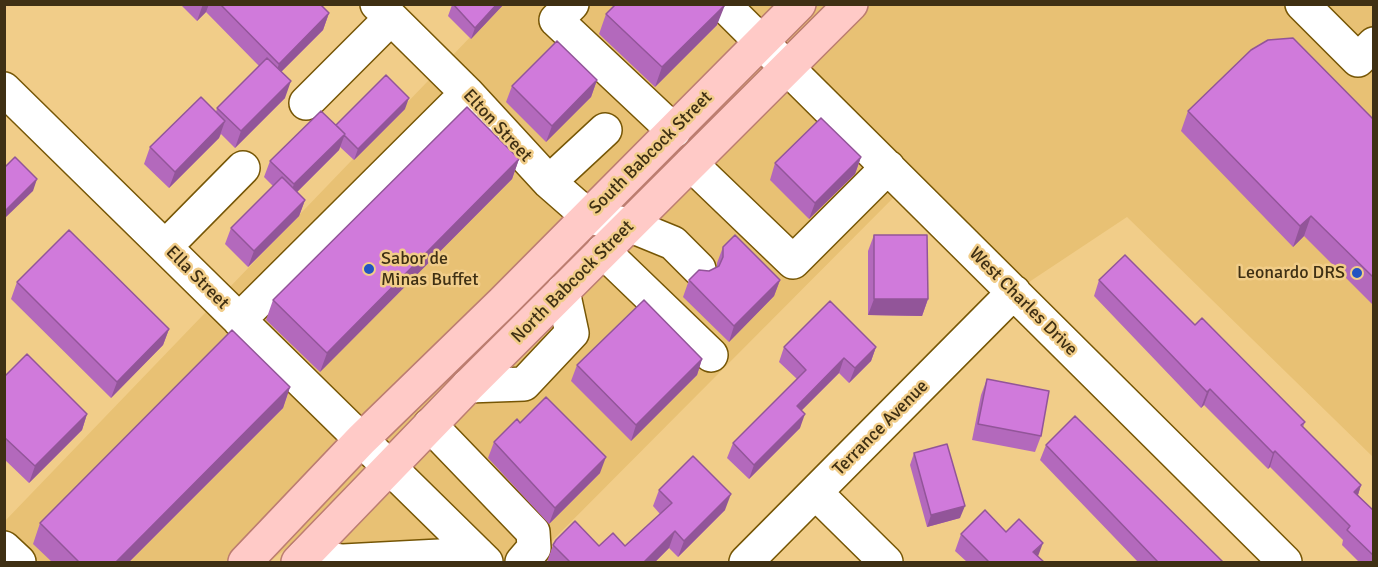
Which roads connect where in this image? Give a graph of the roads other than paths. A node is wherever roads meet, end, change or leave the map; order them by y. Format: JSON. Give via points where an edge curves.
{"nodes":[{"id":1,"x":572,"y":4,"type":"edge"},
{"id":2,"x":723,"y":4,"type":"edge"},
{"id":3,"x":799,"y":4,"type":"edge"},
{"id":4,"x":850,"y":4,"type":"edge"},
{"id":5,"x":1302,"y":4,"type":"edge"},
{"id":6,"x":384,"y":11,"type":"edge"},
{"id":7,"x":761,"y":43,"type":"junction"},
{"id":8,"x":1368,"y":60,"type":"edge"},
{"id":9,"x":787,"y":69,"type":"junction"},
{"id":10,"x":4,"y":89,"type":"edge"},
{"id":11,"x":467,"y":93,"type":"junction"},
{"id":12,"x":306,"y":103,"type":"dead end"},
{"id":13,"x":605,"y":130,"type":"dead end"},
{"id":14,"x":674,"y":131,"type":"junction"},
{"id":15,"x":691,"y":164,"type":"junction"},
{"id":16,"x":888,"y":167,"type":"junction"},
{"id":17,"x":243,"y":168,"type":"dead end"},
{"id":18,"x":549,"y":182,"type":"junction"},
{"id":19,"x":589,"y":216,"type":"junction"},
{"id":20,"x":629,"y":225,"type":"junction"},
{"id":21,"x":165,"y":247,"type":"junction"},
{"id":22,"x":603,"y":251,"type":"junction"},
{"id":23,"x":699,"y":269,"type":"edge"},
{"id":24,"x":1014,"y":292,"type":"junction"},
{"id":25,"x":504,"y":302,"type":"joint"},
{"id":26,"x":239,"y":320,"type":"junction"},
{"id":27,"x":711,"y":355,"type":"dead end"},
{"id":28,"x":430,"y":425,"type":"junction"},
{"id":29,"x":361,"y":440,"type":"junction"},
{"id":30,"x":389,"y":468,"type":"junction"},
{"id":31,"x":816,"y":493,"type":"junction"},
{"id":32,"x":4,"y":548,"type":"edge"},
{"id":33,"x":482,"y":558,"type":"edge"},
{"id":34,"x":301,"y":559,"type":"edge"},
{"id":35,"x":19,"y":562,"type":"edge"},
{"id":36,"x":245,"y":562,"type":"edge"},
{"id":37,"x":522,"y":562,"type":"edge"},
{"id":38,"x":746,"y":562,"type":"edge"},
{"id":39,"x":886,"y":562,"type":"edge"},
{"id":40,"x":1285,"y":562,"type":"edge"}],
"edges":[{"from":1,"to":14,"type":"street","via":[[556,20]]},
{"from":2,"to":7,"type":"street","name":"West Charles Drive"},
{"from":3,"to":7,"type":"main road","name":"South Babcock Street"},
{"from":4,"to":9,"type":"main road","name":"North Babcock Street"},
{"from":5,"to":8,"type":"street"},
{"from":6,"to":11,"type":"street","name":"Elton Street"},
{"from":6,"to":12,"type":"street"},
{"from":7,"to":9,"type":"street","name":"West Charles Drive"},
{"from":7,"to":14,"type":"main road","name":"South Babcock Street"},
{"from":9,"to":15,"type":"main road","name":"North Babcock Street"},
{"from":9,"to":16,"type":"street","name":"West Charles Drive"},
{"from":10,"to":21,"type":"street","name":"Ella Street"},
{"from":11,"to":18,"type":"street","name":"Elton Street"},
{"from":11,"to":26,"type":"street"},
{"from":13,"to":18,"type":"street"},
{"from":14,"to":19,"type":"main road","name":"South Babcock Street"},
{"from":15,"to":16,"type":"street","via":[[793,262]]},
{"from":15,"to":20,"type":"main road","name":"North Babcock Street"},
{"from":16,"to":24,"type":"street","name":"West Charles Drive"},
{"from":17,"to":21,"type":"street"},
{"from":18,"to":19,"type":"street","name":"Elton Street"},
{"from":19,"to":20,"type":"street","name":"Elton Street"},
{"from":19,"to":25,"type":"main road","name":"South Babcock Street"},
{"from":20,"to":22,"type":"main road","name":"North Babcock Street"},
{"from":20,"to":23,"type":"street","name":"Elton Street","via":[[673,243]]},
{"from":21,"to":26,"type":"street","name":"Ella Street"},
{"from":22,"to":27,"type":"street"},
{"from":22,"to":28,"type":"main road","name":"North Babcock Street"},
{"from":24,"to":31,"type":"street","name":"Terrance Avenue"},
{"from":24,"to":40,"type":"street","name":"West Charles Drive"},
{"from":25,"to":29,"type":"main road","name":"North Babcock Street"},
{"from":26,"to":29,"type":"street","name":"Ella Street"},
{"from":28,"to":30,"type":"main road","name":"North Babcock Street"},
{"from":28,"to":37,"type":"street","via":[[533,532],[534,548]]},
{"from":29,"to":30,"type":"street","name":"Ella Street"},
{"from":29,"to":36,"type":"main road","name":"North Babcock Street"},
{"from":30,"to":33,"type":"street","name":"Ella Street"},
{"from":30,"to":34,"type":"main road","name":"North Babcock Street"},
{"from":31,"to":38,"type":"street","name":"Terrance Avenue"},
{"from":31,"to":39,"type":"street"},
{"from":32,"to":35,"type":"street"},
{"from":33,"to":34,"type":"street"}]}
